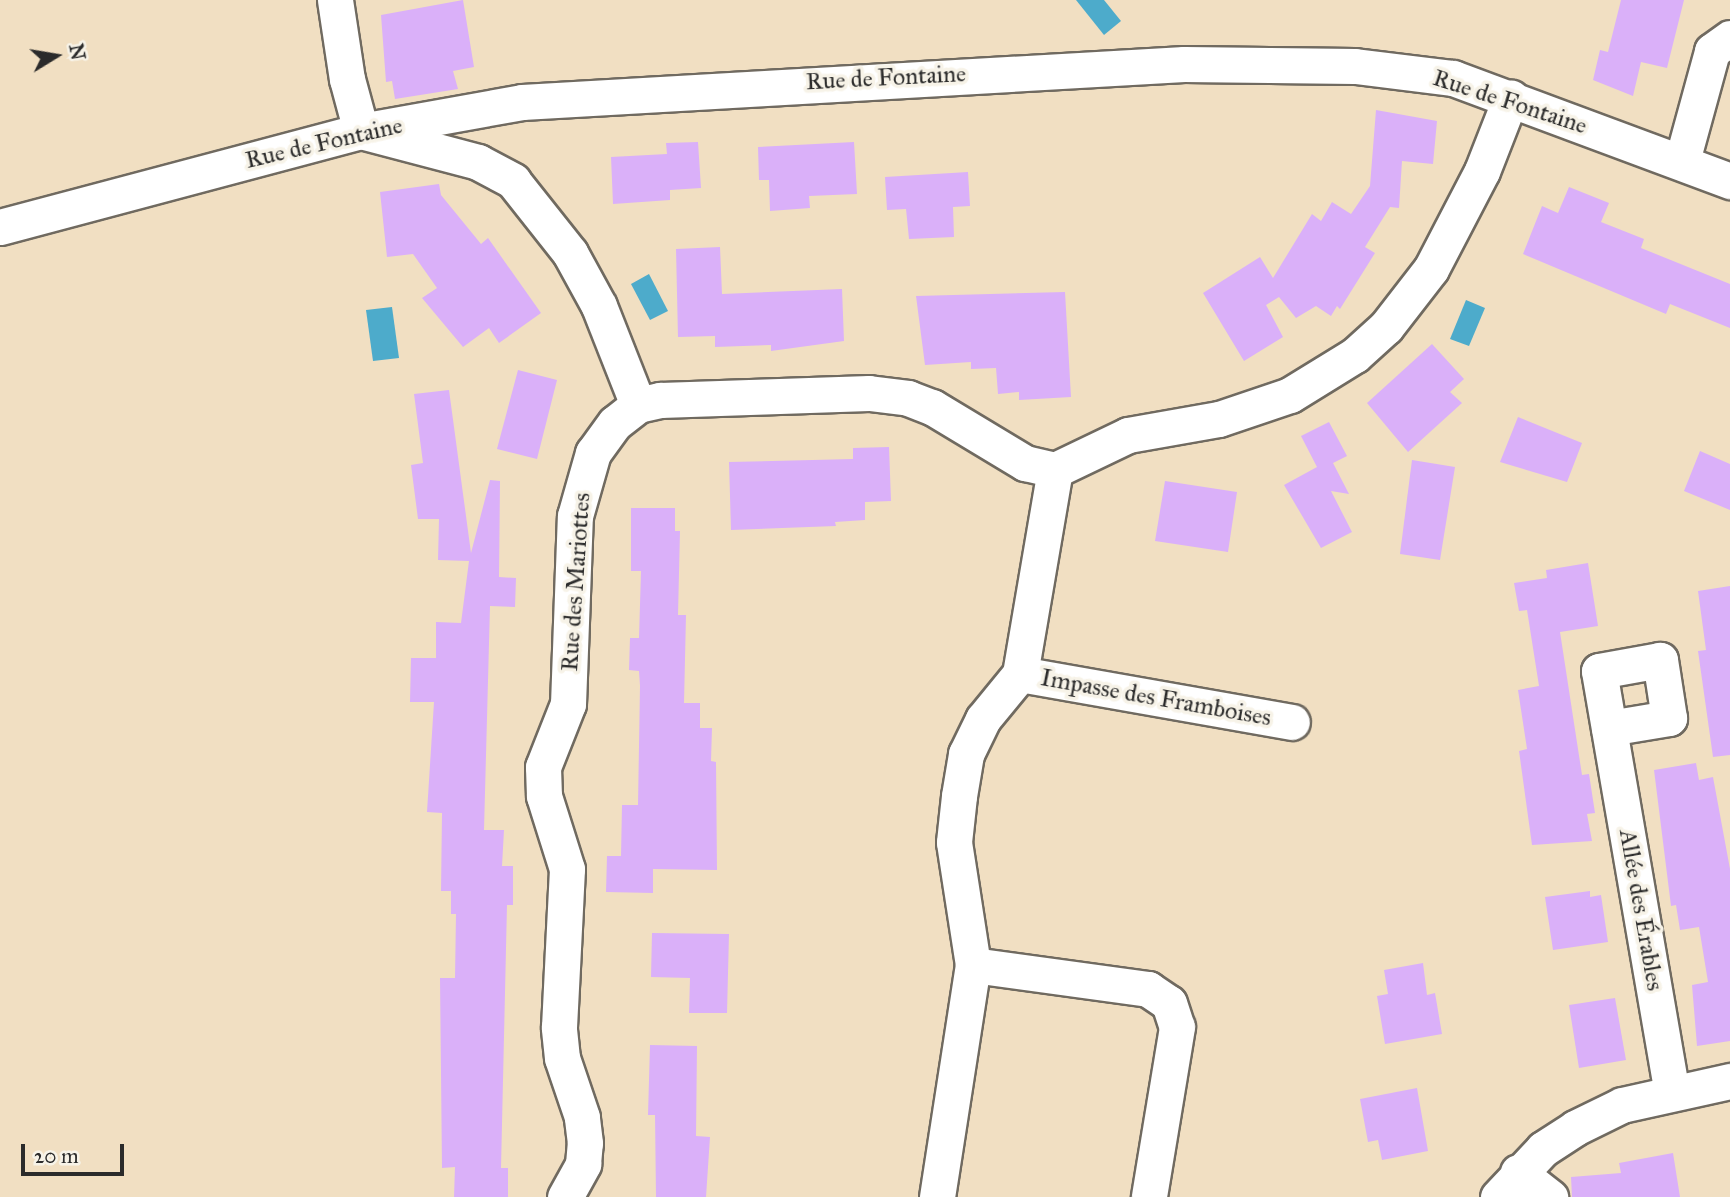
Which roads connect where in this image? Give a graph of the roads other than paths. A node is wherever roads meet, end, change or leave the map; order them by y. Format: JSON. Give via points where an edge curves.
{"nodes":[{"id":1,"x":335,"y":0,"type":"edge"},
{"id":2,"x":1730,"y":38,"type":"edge"},
{"id":3,"x":1511,"y":97,"type":"junction"},
{"id":4,"x":361,"y":131,"type":"junction"},
{"id":5,"x":1682,"y":161,"type":"junction"},
{"id":6,"x":1730,"y":181,"type":"edge"},
{"id":7,"x":0,"y":227,"type":"edge"},
{"id":8,"x":638,"y":405,"type":"junction"},
{"id":9,"x":1055,"y":470,"type":"junction"},
{"id":10,"x":1020,"y":674,"type":"junction"},
{"id":11,"x":1292,"y":722,"type":"dead end"},
{"id":12,"x":1609,"y":728,"type":"dead end"},
{"id":13,"x":973,"y":965,"type":"junction"},
{"id":14,"x":1730,"y":1081,"type":"edge"},
{"id":15,"x":1672,"y":1092,"type":"junction"},
{"id":16,"x":1508,"y":1184,"type":"edge"},
{"id":17,"x":565,"y":1197,"type":"edge"},
{"id":18,"x":937,"y":1197,"type":"edge"},
{"id":19,"x":1149,"y":1197,"type":"edge"},
{"id":20,"x":1550,"y":1197,"type":"edge"}],
"edges":[{"from":1,"to":4,"type":"street","via":[[346,79]]},
{"from":2,"to":5,"type":"street","via":[[1712,51]]},
{"from":3,"to":4,"type":"street","name":"Rue de Fontaine","via":[[1453,78],[1355,66],[1184,64],[562,98]]},
{"from":3,"to":5,"type":"street","name":"Rue de Fontaine"},
{"from":3,"to":9,"type":"street","via":[[1482,172],[1431,269],[1385,327],[1355,355],[1290,395],[1219,419],[1128,435]]},
{"from":4,"to":7,"type":"street","name":"Rue de Fontaine"},
{"from":4,"to":8,"type":"street","via":[[478,162],[513,181],[570,253],[604,318]]},
{"from":5,"to":6,"type":"street","name":"Rue de Fontaine"},
{"from":8,"to":9,"type":"street","via":[[660,400],[869,393],[908,398],[932,407],[1025,463]]},
{"from":8,"to":17,"type":"street","name":"Rue des Mariottes","via":[[615,423],[593,453],[581,483],[575,516],[568,704],[543,767],[544,796],[567,869],[559,1027],[562,1058],[582,1117],[585,1143],[583,1164]]},
{"from":9,"to":10,"type":"street"},
{"from":10,"to":11,"type":"street","name":"Impasse des Framboises"},
{"from":10,"to":13,"type":"street","via":[[983,719],[966,754],[959,796],[954,842]]},
{"from":12,"to":15,"type":"street","name":"Allée des Érables"},
{"from":13,"to":18,"type":"street"},
{"from":13,"to":19,"type":"street","via":[[1148,989],[1170,1003],[1177,1027]]},
{"from":14,"to":15,"type":"street"},
{"from":15,"to":16,"type":"street","via":[[1622,1105],[1574,1128]]},
{"from":16,"to":20,"type":"street"}]}
